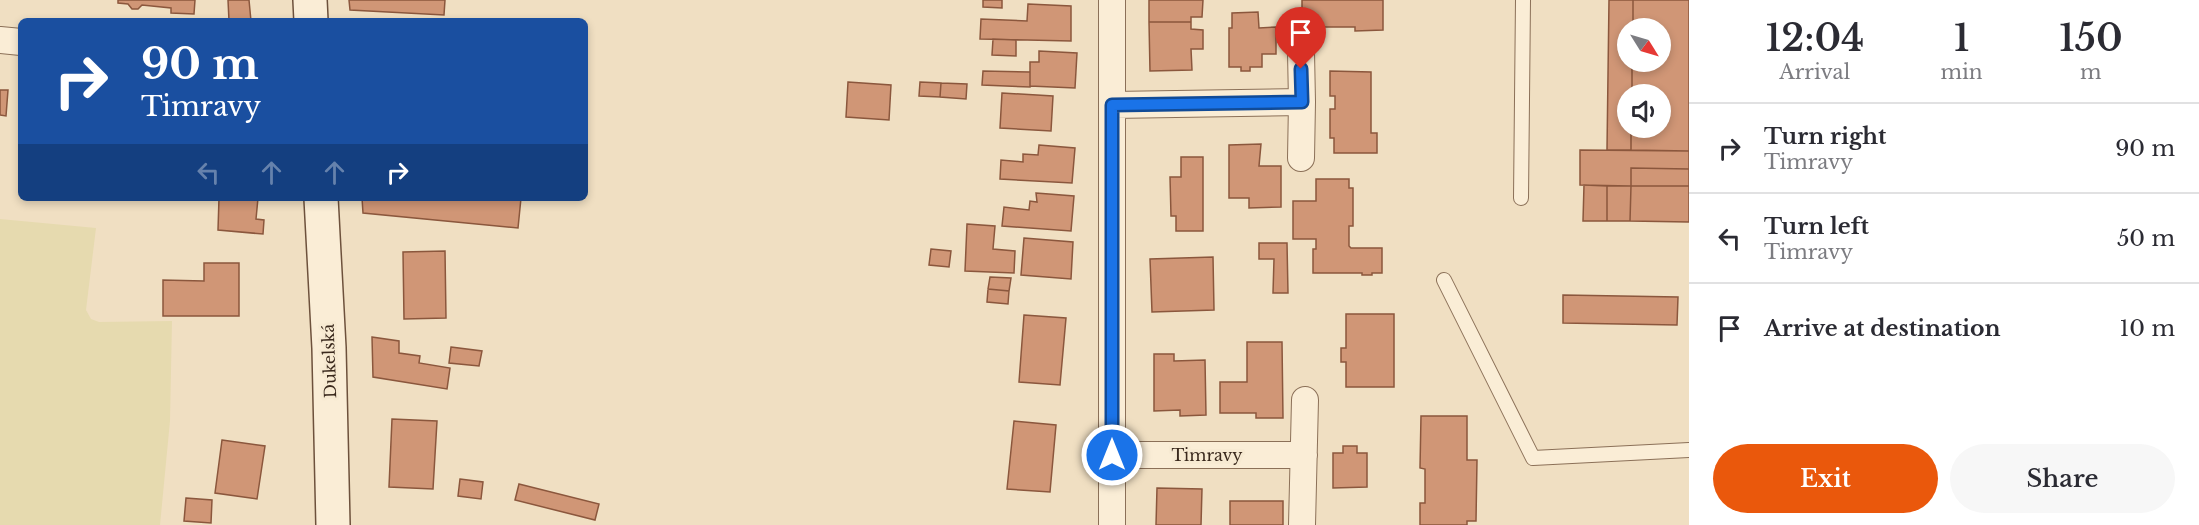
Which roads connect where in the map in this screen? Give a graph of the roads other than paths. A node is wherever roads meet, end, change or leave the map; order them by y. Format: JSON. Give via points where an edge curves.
{"nodes":[{"id":1,"x":310,"y":0,"type":"edge"},
{"id":2,"x":1112,"y":0,"type":"edge"},
{"id":3,"x":1523,"y":0,"type":"edge"},
{"id":4,"x":311,"y":18,"type":"edge"},
{"id":5,"x":0,"y":40,"type":"edge"},
{"id":6,"x":18,"y":42,"type":"edge"},
{"id":7,"x":1301,"y":52,"type":"dead end"},
{"id":8,"x":1302,"y":102,"type":"junction"},
{"id":9,"x":1112,"y":105,"type":"junction"},
{"id":10,"x":1301,"y":158,"type":"dead end"},
{"id":11,"x":1521,"y":198,"type":"dead end"},
{"id":12,"x":321,"y":201,"type":"edge"},
{"id":13,"x":1444,"y":280,"type":"dead end"},
{"id":14,"x":1305,"y":400,"type":"dead end"},
{"id":15,"x":1689,"y":450,"type":"edge"},
{"id":16,"x":1112,"y":455,"type":"junction"},
{"id":17,"x":1304,"y":455,"type":"junction"},
{"id":18,"x":333,"y":525,"type":"edge"},
{"id":19,"x":1112,"y":525,"type":"edge"},
{"id":20,"x":1302,"y":525,"type":"edge"}],
"edges":[{"from":1,"to":4,"type":"main road"},
{"from":2,"to":9,"type":"street"},
{"from":3,"to":11,"type":"lane"},
{"from":5,"to":6,"type":"street"},
{"from":7,"to":8,"type":"street"},
{"from":8,"to":9,"type":"street"},
{"from":8,"to":10,"type":"street"},
{"from":9,"to":16,"type":"street"},
{"from":12,"to":18,"type":"main road","name":"Dukelská"},
{"from":13,"to":15,"type":"lane","via":[[1533,458]]},
{"from":14,"to":17,"type":"street"},
{"from":16,"to":17,"type":"street","name":"Timravy"},
{"from":16,"to":19,"type":"street"},
{"from":17,"to":20,"type":"street"}]}
